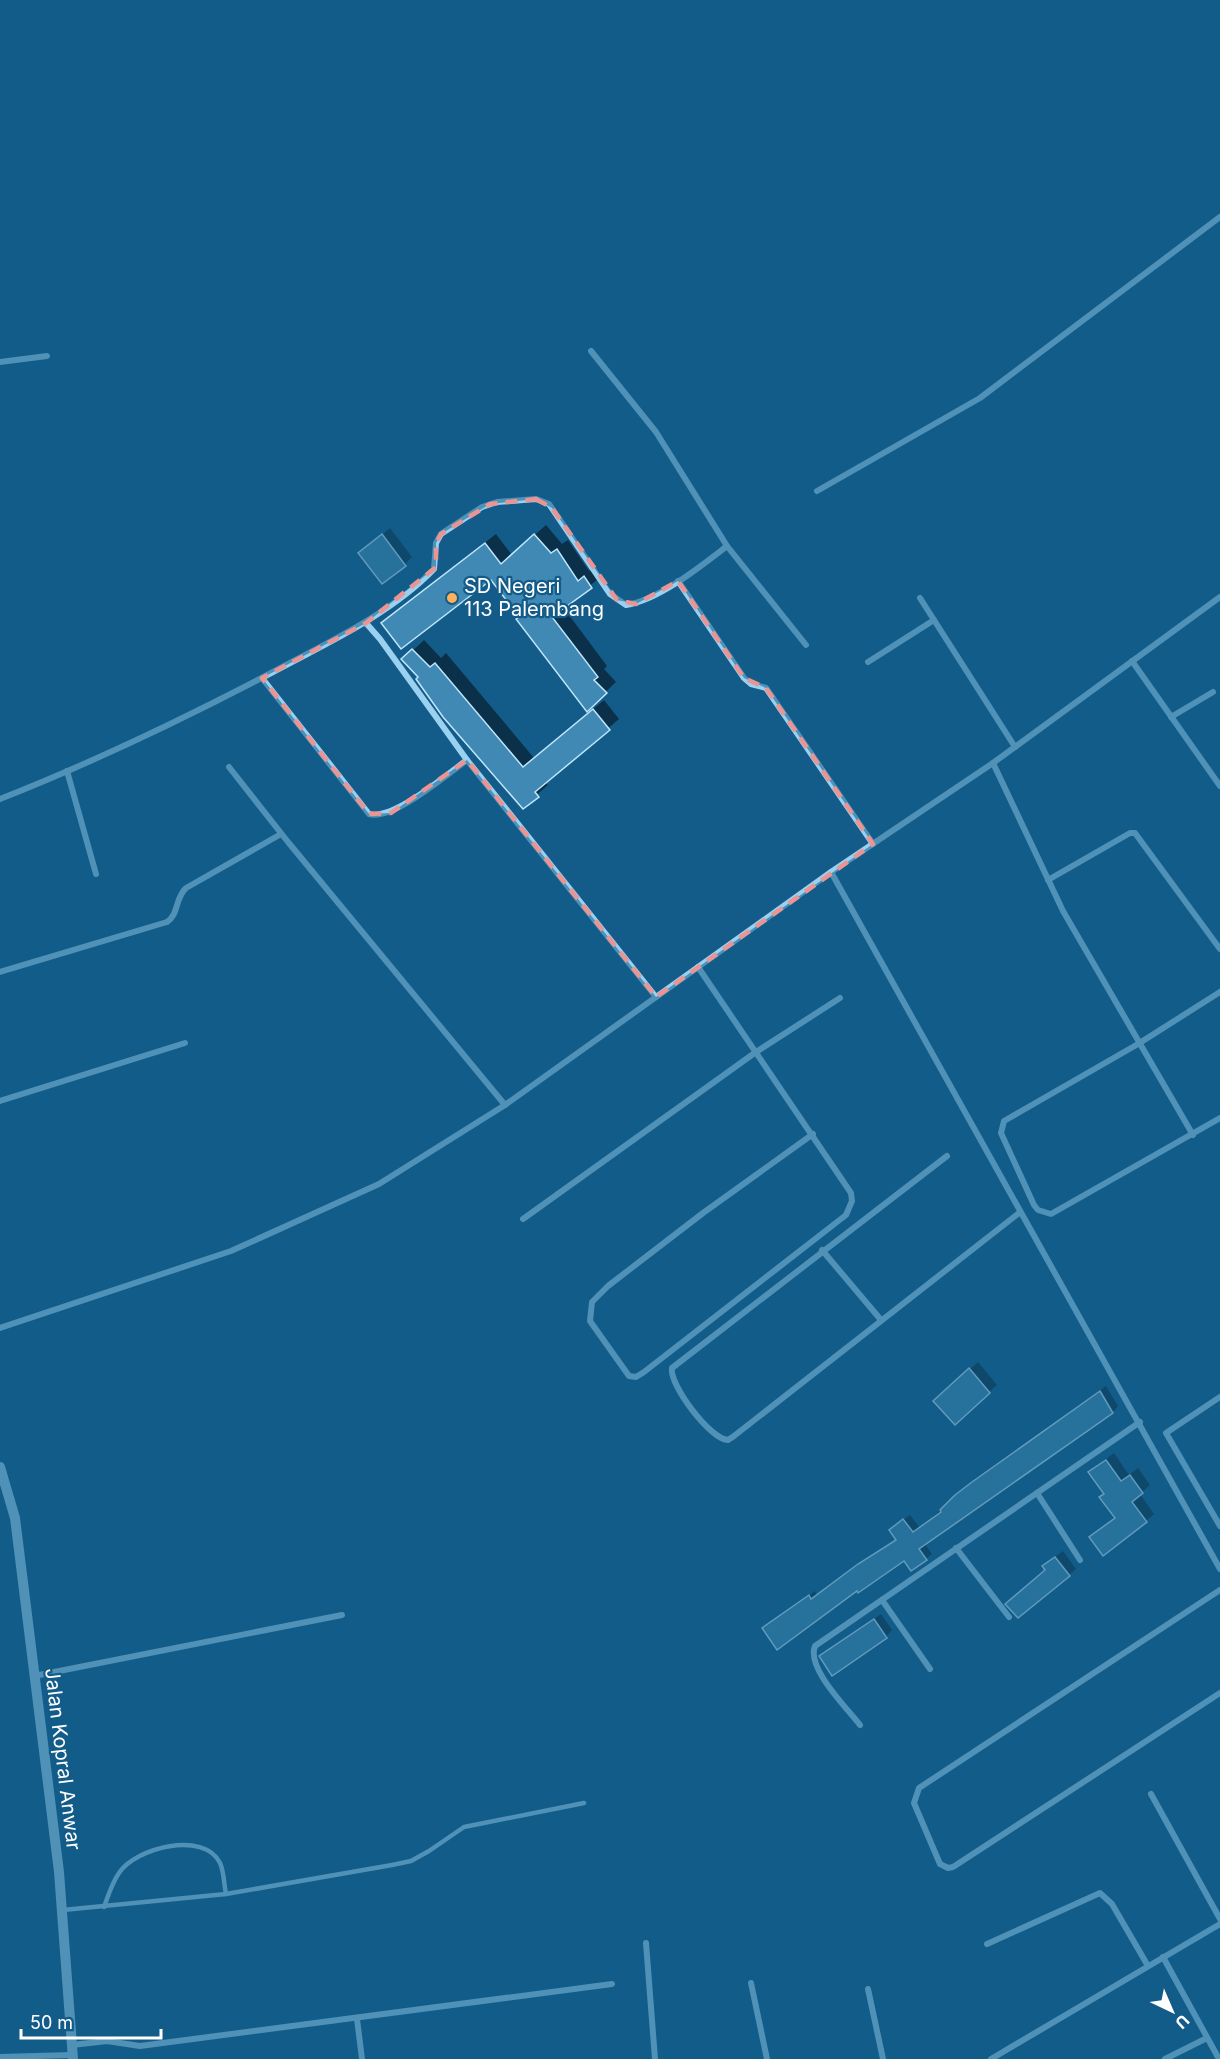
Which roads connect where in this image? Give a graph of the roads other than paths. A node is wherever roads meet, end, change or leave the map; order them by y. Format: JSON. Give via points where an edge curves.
{"nodes":[{"id":1,"x":1220,"y":217,"type":"edge"},
{"id":2,"x":591,"y":351,"type":"dead end"},
{"id":3,"x":47,"y":356,"type":"dead end"},
{"id":4,"x":0,"y":362,"type":"edge"},
{"id":5,"x":817,"y":491,"type":"dead end"},
{"id":6,"x":727,"y":546,"type":"junction"},
{"id":7,"x":678,"y":581,"type":"junction"},
{"id":8,"x":1220,"y":597,"type":"edge"},
{"id":9,"x":920,"y":598,"type":"dead end"},
{"id":10,"x":934,"y":620,"type":"junction"},
{"id":11,"x":366,"y":623,"type":"junction"},
{"id":12,"x":806,"y":645,"type":"dead end"},
{"id":13,"x":1132,"y":661,"type":"junction"},
{"id":14,"x":868,"y":662,"type":"dead end"},
{"id":15,"x":262,"y":678,"type":"junction"},
{"id":16,"x":1213,"y":692,"type":"dead end"},
{"id":17,"x":1171,"y":717,"type":"junction"},
{"id":18,"x":1015,"y":747,"type":"junction"},
{"id":19,"x":467,"y":760,"type":"junction"},
{"id":20,"x":993,"y":763,"type":"junction"},
{"id":21,"x":229,"y":767,"type":"dead end"},
{"id":22,"x":67,"y":771,"type":"junction"},
{"id":23,"x":1220,"y":786,"type":"edge"},
{"id":24,"x":0,"y":799,"type":"edge"},
{"id":25,"x":281,"y":834,"type":"junction"},
{"id":26,"x":873,"y":844,"type":"junction"},
{"id":27,"x":831,"y":872,"type":"junction"},
{"id":28,"x":96,"y":874,"type":"dead end"},
{"id":29,"x":1048,"y":880,"type":"junction"},
{"id":30,"x":1220,"y":949,"type":"edge"},
{"id":31,"x":698,"y":967,"type":"junction"},
{"id":32,"x":0,"y":972,"type":"edge"},
{"id":33,"x":1220,"y":992,"type":"edge"},
{"id":34,"x":656,"y":997,"type":"junction"},
{"id":35,"x":840,"y":998,"type":"dead end"},
{"id":36,"x":185,"y":1043,"type":"dead end"},
{"id":37,"x":1138,"y":1044,"type":"junction"},
{"id":38,"x":756,"y":1052,"type":"junction"},
{"id":39,"x":0,"y":1101,"type":"edge"},
{"id":40,"x":505,"y":1105,"type":"junction"},
{"id":41,"x":1220,"y":1118,"type":"edge"},
{"id":42,"x":813,"y":1134,"type":"junction"},
{"id":43,"x":1193,"y":1135,"type":"junction"},
{"id":44,"x":946,"y":1156,"type":"dead end"},
{"id":45,"x":1019,"y":1213,"type":"junction"},
{"id":46,"x":524,"y":1219,"type":"dead end"},
{"id":47,"x":822,"y":1250,"type":"junction"},
{"id":48,"x":881,"y":1320,"type":"junction"},
{"id":49,"x":0,"y":1328,"type":"edge"},
{"id":50,"x":1220,"y":1397,"type":"edge"},
{"id":51,"x":1140,"y":1422,"type":"junction"},
{"id":52,"x":0,"y":1467,"type":"edge"},
{"id":53,"x":1037,"y":1493,"type":"junction"},
{"id":54,"x":1220,"y":1526,"type":"edge"},
{"id":55,"x":956,"y":1548,"type":"junction"},
{"id":56,"x":1080,"y":1560,"type":"dead end"},
{"id":57,"x":1220,"y":1569,"type":"edge"},
{"id":58,"x":1220,"y":1590,"type":"edge"},
{"id":59,"x":882,"y":1600,"type":"junction"},
{"id":60,"x":342,"y":1615,"type":"dead end"},
{"id":61,"x":1009,"y":1617,"type":"dead end"},
{"id":62,"x":930,"y":1669,"type":"dead end"},
{"id":63,"x":34,"y":1676,"type":"junction"},
{"id":64,"x":1220,"y":1693,"type":"edge"},
{"id":65,"x":860,"y":1725,"type":"dead end"},
{"id":66,"x":1151,"y":1794,"type":"dead end"},
{"id":67,"x":584,"y":1803,"type":"dead end"},
{"id":68,"x":226,"y":1894,"type":"junction"},
{"id":69,"x":104,"y":1907,"type":"junction"},
{"id":70,"x":60,"y":1910,"type":"junction"},
{"id":71,"x":1220,"y":1919,"type":"edge"},
{"id":72,"x":1220,"y":1924,"type":"edge"},
{"id":73,"x":646,"y":1943,"type":"dead end"},
{"id":74,"x":987,"y":1944,"type":"dead end"},
{"id":75,"x":1163,"y":1958,"type":"junction"},
{"id":76,"x":1148,"y":1966,"type":"junction"},
{"id":77,"x":751,"y":1983,"type":"dead end"},
{"id":78,"x":612,"y":1984,"type":"dead end"},
{"id":79,"x":868,"y":1989,"type":"dead end"},
{"id":80,"x":357,"y":2019,"type":"junction"},
{"id":81,"x":1207,"y":2038,"type":"junction"},
{"id":82,"x":73,"y":2053,"type":"edge"},
{"id":83,"x":0,"y":2057,"type":"edge"},
{"id":84,"x":362,"y":2059,"type":"edge"},
{"id":85,"x":655,"y":2059,"type":"edge"},
{"id":86,"x":767,"y":2059,"type":"edge"},
{"id":87,"x":883,"y":2059,"type":"edge"},
{"id":88,"x":991,"y":2059,"type":"edge"},
{"id":89,"x":1166,"y":2059,"type":"edge"},
{"id":90,"x":1219,"y":2059,"type":"edge"}],
"edges":[{"from":1,"to":5,"type":"street","via":[[980,398]]},
{"from":2,"to":6,"type":"street","via":[[656,432]]},
{"from":3,"to":4,"type":"street"},
{"from":6,"to":7,"type":"street"},
{"from":6,"to":12,"type":"street"},
{"from":7,"to":11,"type":"street","via":[[636,604],[626,605],[610,594],[549,504],[536,498],[496,502],[441,534],[432,571]]},
{"from":7,"to":26,"type":"street","via":[[744,678],[766,688]]},
{"from":8,"to":13,"type":"street"},
{"from":9,"to":10,"type":"street"},
{"from":10,"to":14,"type":"street"},
{"from":10,"to":18,"type":"street"},
{"from":11,"to":15,"type":"street"},
{"from":11,"to":19,"type":"street"},
{"from":13,"to":17,"type":"street"},
{"from":13,"to":18,"type":"street"},
{"from":15,"to":19,"type":"street","via":[[369,814],[391,813]]},
{"from":15,"to":22,"type":"street"},
{"from":16,"to":17,"type":"street"},
{"from":17,"to":23,"type":"street"},
{"from":18,"to":20,"type":"street"},
{"from":19,"to":34,"type":"street"},
{"from":20,"to":26,"type":"street"},
{"from":20,"to":29,"type":"street"},
{"from":21,"to":25,"type":"street"},
{"from":22,"to":24,"type":"street"},
{"from":22,"to":28,"type":"street"},
{"from":25,"to":32,"type":"street","via":[[186,888],[167,922]]},
{"from":25,"to":40,"type":"street"},
{"from":26,"to":27,"type":"street"},
{"from":27,"to":31,"type":"street"},
{"from":27,"to":45,"type":"street"},
{"from":29,"to":30,"type":"street","via":[[1135,833]]},
{"from":29,"to":37,"type":"street"},
{"from":31,"to":34,"type":"street"},
{"from":31,"to":38,"type":"street"},
{"from":33,"to":37,"type":"street"},
{"from":34,"to":40,"type":"street"},
{"from":35,"to":38,"type":"street"},
{"from":36,"to":39,"type":"street"},
{"from":37,"to":43,"type":"street"},
{"from":37,"to":43,"type":"street","via":[[1004,1121],[1003,1141],[1034,1205],[1051,1214]]},
{"from":38,"to":42,"type":"street"},
{"from":38,"to":46,"type":"street"},
{"from":40,"to":49,"type":"street","via":[[379,1184],[231,1251]]},
{"from":41,"to":43,"type":"street"},
{"from":42,"to":42,"type":"street","via":[[851,1193],[846,1215],[644,1372],[629,1376],[590,1321],[592,1302],[703,1213]]},
{"from":44,"to":47,"type":"street"},
{"from":45,"to":48,"type":"street"},
{"from":45,"to":51,"type":"street"},
{"from":47,"to":48,"type":"street"},
{"from":47,"to":48,"type":"street","via":[[672,1368],[672,1379],[690,1406],[717,1438],[728,1440]]},
{"from":50,"to":54,"type":"street","via":[[1166,1433]]},
{"from":51,"to":53,"type":"street"},
{"from":51,"to":57,"type":"street"},
{"from":52,"to":63,"type":"street","name":"Jalan Kopral Anwar","via":[[15,1518]]},
{"from":53,"to":55,"type":"street"},
{"from":53,"to":56,"type":"street"},
{"from":55,"to":59,"type":"street"},
{"from":55,"to":61,"type":"street"},
{"from":58,"to":64,"type":"street","via":[[919,1788],[914,1803],[940,1864],[953,1867]]},
{"from":59,"to":62,"type":"street"},
{"from":59,"to":65,"type":"street","via":[[815,1646],[812,1653],[815,1667]]},
{"from":60,"to":63,"type":"street"},
{"from":63,"to":70,"type":"street","name":"Jalan Kopral Anwar","via":[[59,1872]]},
{"from":66,"to":71,"type":"street"},
{"from":67,"to":68,"type":"lane","via":[[464,1827],[411,1861]]},
{"from":68,"to":69,"type":"lane"},
{"from":68,"to":69,"type":"lane","via":[[220,1863],[210,1852],[198,1845],[181,1845],[156,1848],[127,1864],[119,1872]]},
{"from":69,"to":70,"type":"lane"},
{"from":70,"to":82,"type":"street","name":"Jalan Kopral Anwar"},
{"from":72,"to":75,"type":"street"},
{"from":73,"to":85,"type":"street"},
{"from":74,"to":76,"type":"street","via":[[1100,1893],[1112,1904]]},
{"from":75,"to":76,"type":"street"},
{"from":75,"to":81,"type":"street"},
{"from":76,"to":88,"type":"street"},
{"from":77,"to":86,"type":"street"},
{"from":78,"to":80,"type":"street"},
{"from":79,"to":87,"type":"street"},
{"from":80,"to":82,"type":"street","via":[[140,2046],[107,2041]]},
{"from":80,"to":84,"type":"street"},
{"from":81,"to":89,"type":"street"},
{"from":81,"to":90,"type":"street"},
{"from":82,"to":83,"type":"street"}]}
